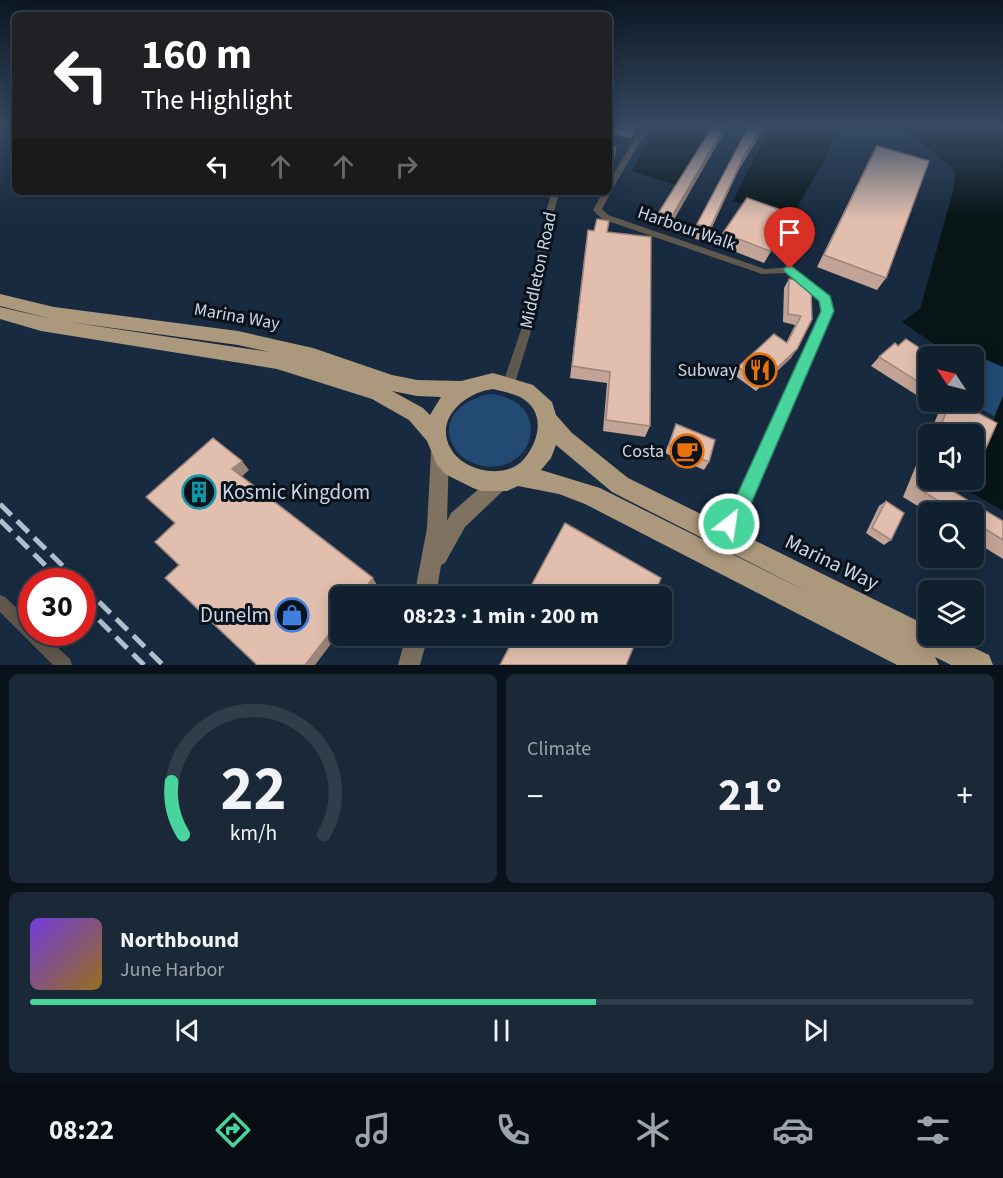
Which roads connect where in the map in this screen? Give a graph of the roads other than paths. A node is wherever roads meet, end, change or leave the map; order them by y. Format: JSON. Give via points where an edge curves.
{"nodes":[{"id":1,"x":628,"y":157,"type":"edge"},
{"id":2,"x":612,"y":183,"type":"edge"},
{"id":3,"x":555,"y":195,"type":"edge"},
{"id":4,"x":605,"y":195,"type":"edge"},
{"id":5,"x":0,"y":300,"type":"edge"},
{"id":6,"x":0,"y":313,"type":"edge"},
{"id":7,"x":509,"y":383,"type":"junction"},
{"id":8,"x":463,"y":389,"type":"junction"},
{"id":9,"x":549,"y":421,"type":"junction"},
{"id":10,"x":438,"y":444,"type":"junction"},
{"id":11,"x":510,"y":479,"type":"junction"},
{"id":12,"x":723,"y":527,"type":"junction"},
{"id":13,"x":430,"y":573,"type":"junction"},
{"id":14,"x":427,"y":586,"type":"edge"},
{"id":15,"x":0,"y":603,"type":"edge"},
{"id":16,"x":414,"y":646,"type":"edge"},
{"id":17,"x":63,"y":665,"type":"edge"},
{"id":18,"x":409,"y":665,"type":"edge"},
{"id":19,"x":925,"y":665,"type":"edge"},
{"id":20,"x":979,"y":665,"type":"edge"}],
"edges":[{"from":1,"to":2,"type":"street","name":"Harbour Walk"},
{"from":3,"to":7,"type":"street","name":"Middleton Road","via":[[530,318]]},
{"from":4,"to":12,"type":"street","name":"Harbour Walk","via":[[597,210],[605,217],[765,272],[790,269],[825,299],[828,311]]},
{"from":5,"to":8,"type":"highway","name":"Marina Way","via":[[54,313],[238,338],[313,355],[417,388]]},
{"from":6,"to":10,"type":"highway","name":"Marina Way","via":[[40,324],[277,361],[378,393],[416,414]]},
{"from":7,"to":8,"type":"highway","via":[[478,383]]},
{"from":7,"to":9,"type":"highway","via":[[535,396]]},
{"from":8,"to":10,"type":"highway","via":[[442,409]]},
{"from":9,"to":11,"type":"highway","via":[[545,452],[534,466]]},
{"from":9,"to":12,"type":"highway","name":"Marina Way","via":[[562,439],[611,479]]},
{"from":10,"to":11,"type":"highway","via":[[450,465],[465,475],[482,481]]},
{"from":10,"to":13,"type":"main road","via":[[437,528]]},
{"from":11,"to":13,"type":"main road","via":[[458,520]]},
{"from":11,"to":19,"type":"highway","via":[[559,484],[592,496]]},
{"from":12,"to":20,"type":"highway","name":"Marina Way","via":[[743,548]]},
{"from":13,"to":14,"type":"main road"},
{"from":15,"to":17,"type":"street"},
{"from":16,"to":18,"type":"main road"}]}
